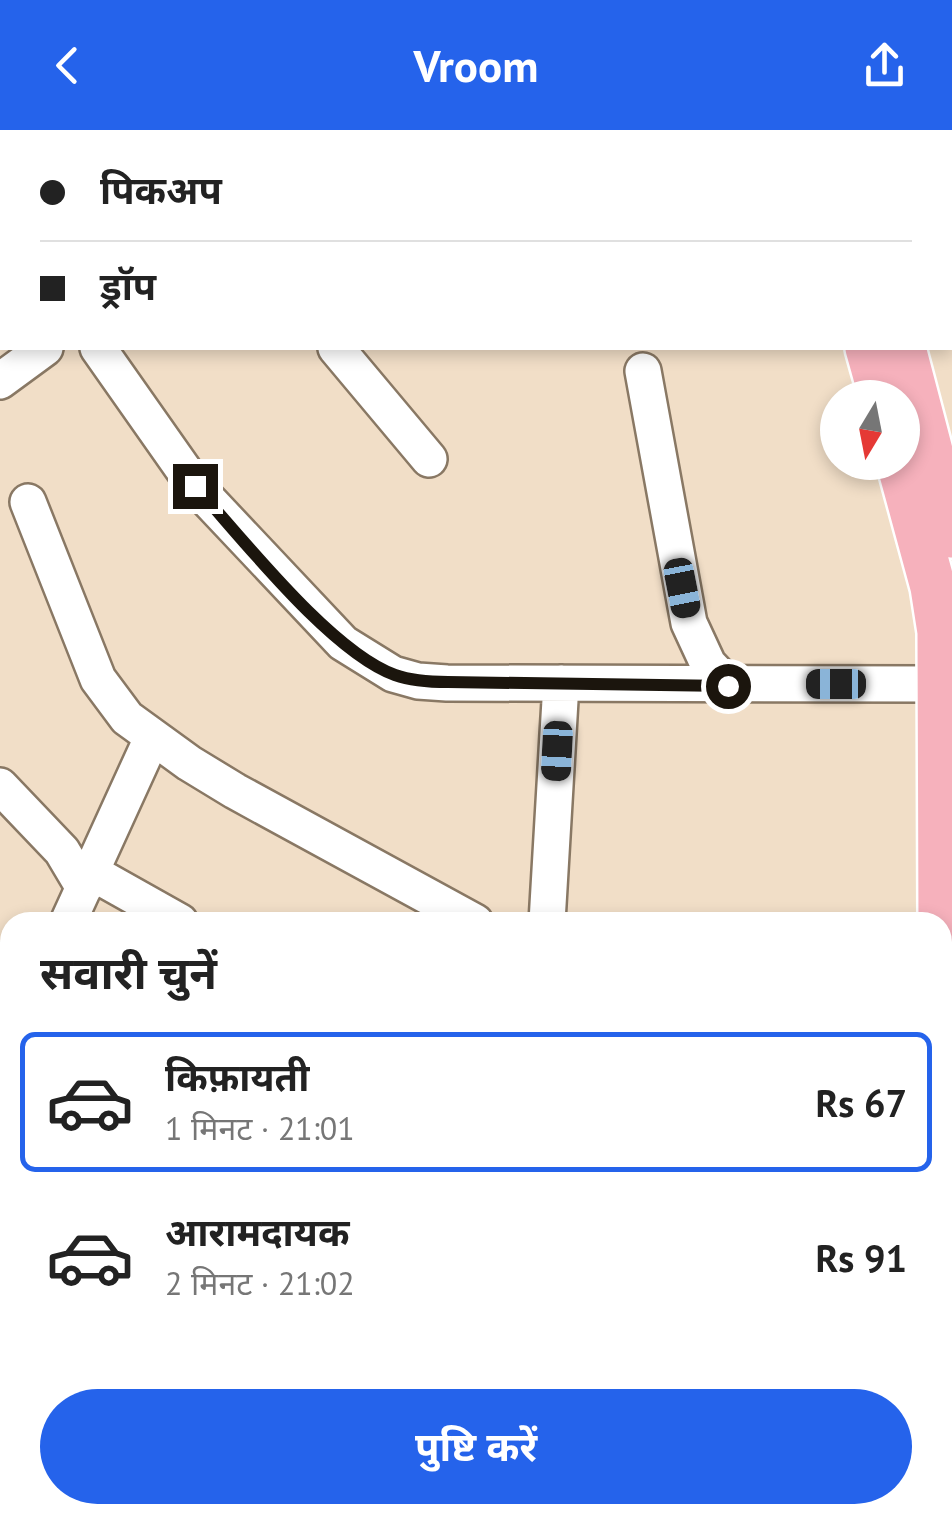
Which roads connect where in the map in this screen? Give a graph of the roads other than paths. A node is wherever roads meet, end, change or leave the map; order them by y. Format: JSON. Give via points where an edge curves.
{"nodes":[{"id":1,"x":42,"y":350,"type":"edge"},
{"id":2,"x":99,"y":350,"type":"edge"},
{"id":3,"x":338,"y":350,"type":"edge"},
{"id":4,"x":869,"y":350,"type":"edge"},
{"id":5,"x":903,"y":350,"type":"edge"},
{"id":6,"x":643,"y":371,"type":"dead end"},
{"id":7,"x":877,"y":380,"type":"edge"},
{"id":8,"x":0,"y":382,"type":"edge"},
{"id":9,"x":428,"y":459,"type":"dead end"},
{"id":10,"x":904,"y":480,"type":"edge"},
{"id":11,"x":28,"y":502,"type":"dead end"},
{"id":12,"x":952,"y":535,"type":"edge"},
{"id":13,"x":562,"y":683,"type":"junction"},
{"id":14,"x":942,"y":684,"type":"junction"},
{"id":15,"x":728,"y":686,"type":"junction"},
{"id":16,"x":152,"y":738,"type":"junction"},
{"id":17,"x":0,"y":786,"type":"edge"},
{"id":18,"x":88,"y":880,"type":"junction"},
{"id":19,"x":73,"y":912,"type":"edge"},
{"id":20,"x":158,"y":912,"type":"edge"},
{"id":21,"x":457,"y":912,"type":"edge"},
{"id":22,"x":548,"y":912,"type":"edge"},
{"id":23,"x":941,"y":912,"type":"edge"}],
"edges":[{"from":1,"to":8,"type":"street"},
{"from":2,"to":13,"type":"street","via":[[195,486],[343,644],[418,681]]},
{"from":3,"to":9,"type":"street"},
{"from":4,"to":7,"type":"main road"},
{"from":5,"to":12,"type":"main road"},
{"from":6,"to":15,"type":"street","via":[[689,623],[708,664]]},
{"from":10,"to":14,"type":"main road","via":[[933,587]]},
{"from":11,"to":16,"type":"street","via":[[98,678],[127,718]]},
{"from":13,"to":15,"type":"street"},
{"from":13,"to":22,"type":"street"},
{"from":14,"to":15,"type":"street"},
{"from":14,"to":23,"type":"main road"},
{"from":16,"to":18,"type":"street"},
{"from":16,"to":21,"type":"street"},
{"from":17,"to":18,"type":"street"},
{"from":18,"to":19,"type":"street"},
{"from":18,"to":20,"type":"street"}]}
